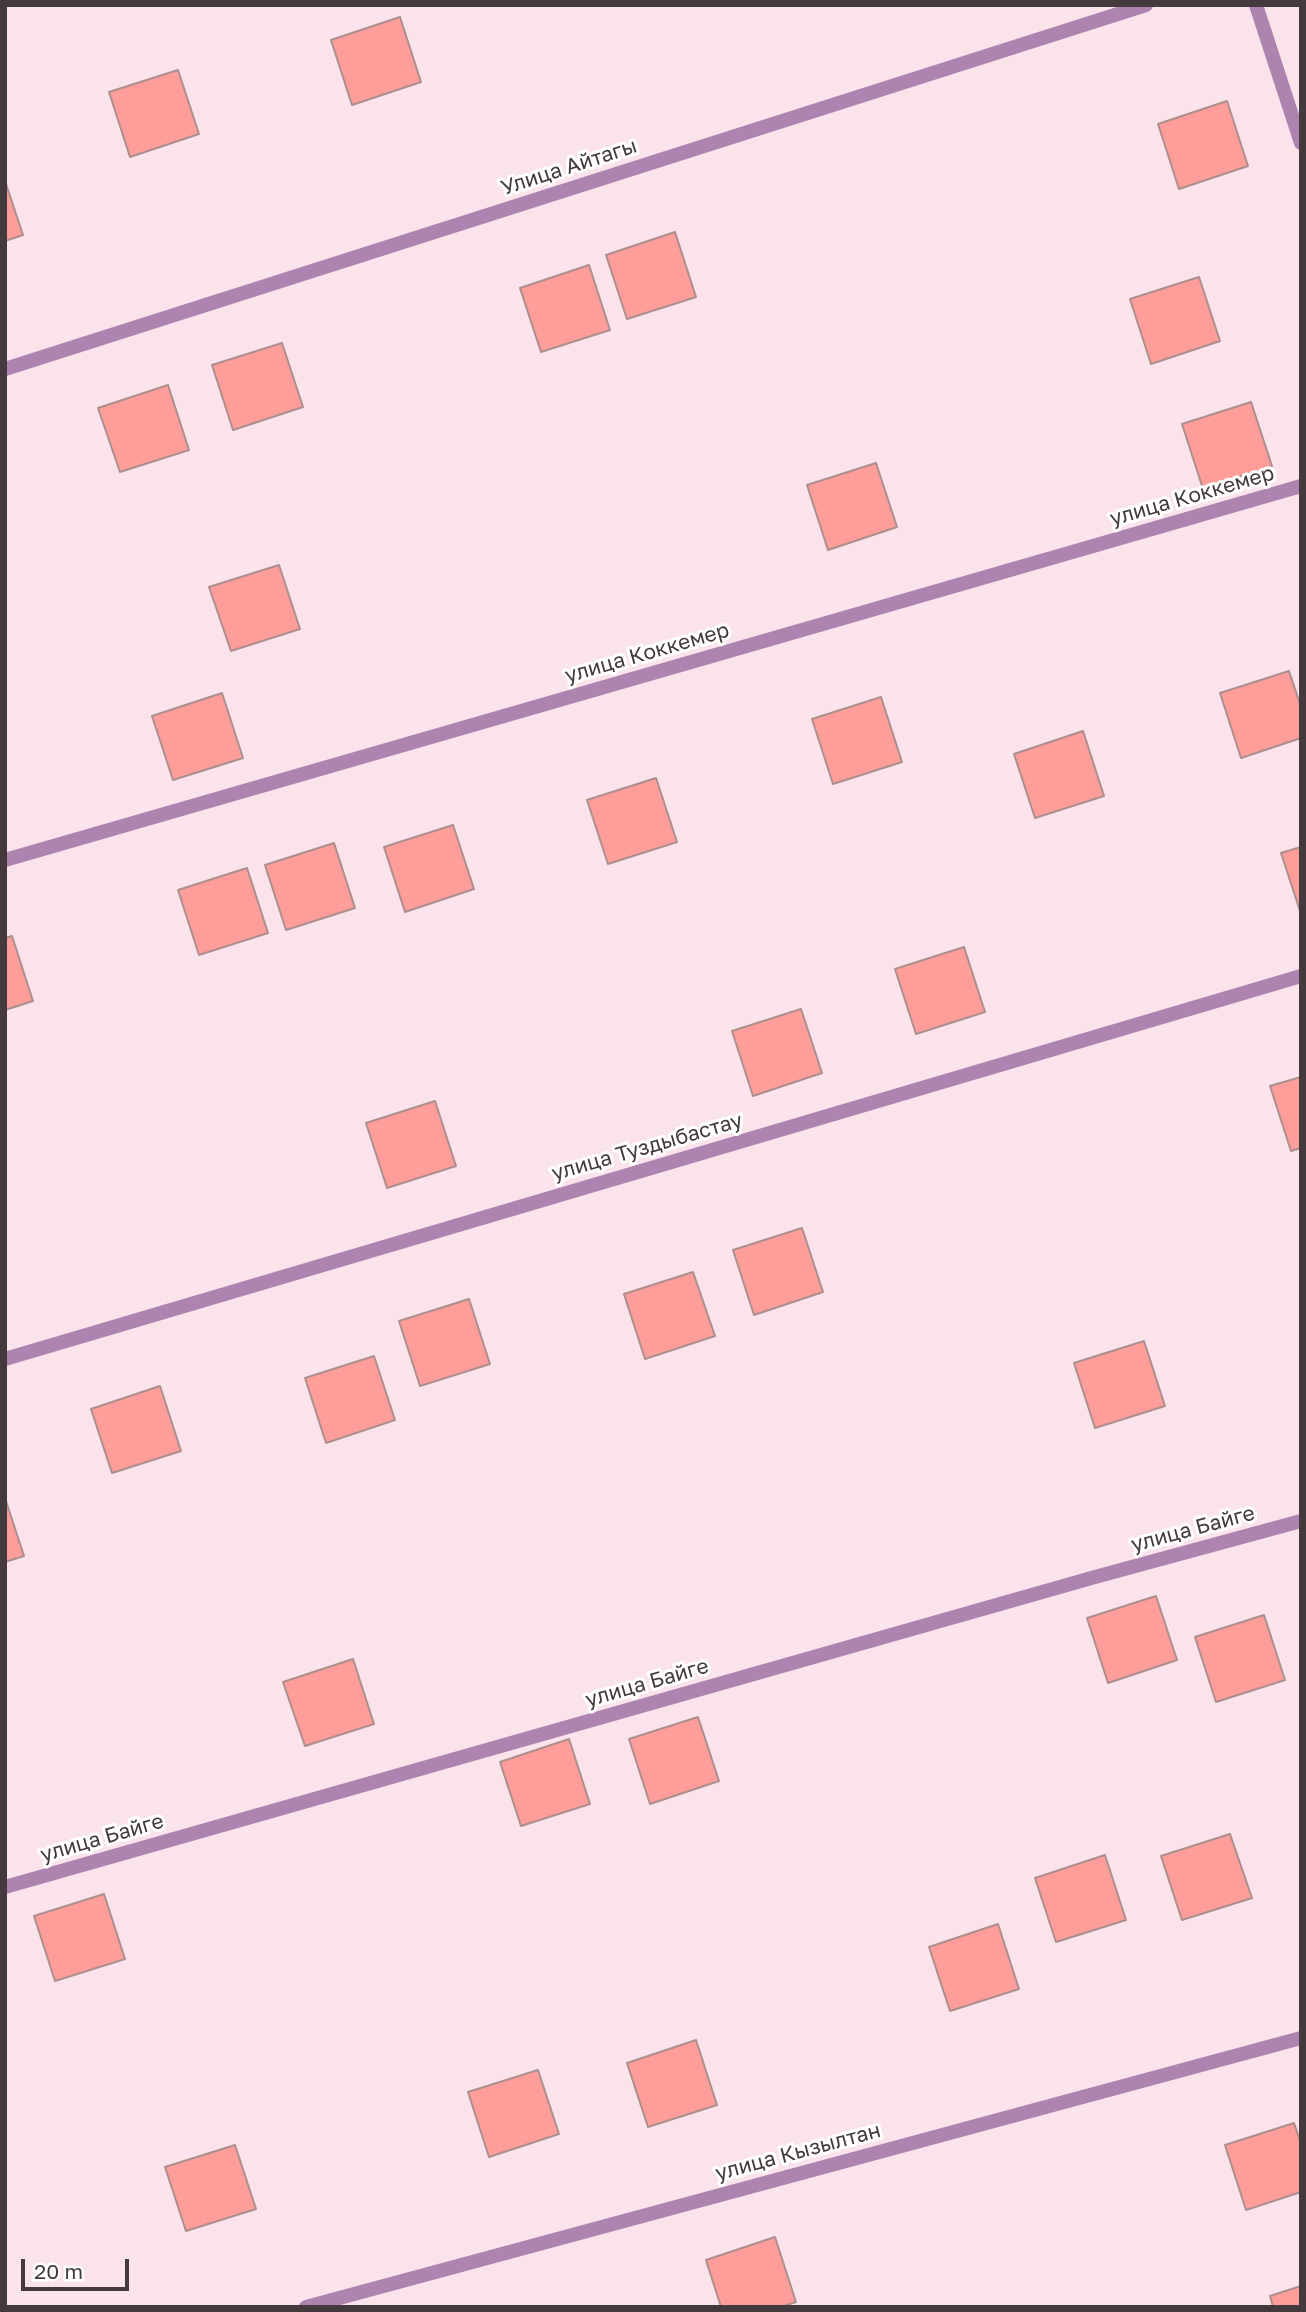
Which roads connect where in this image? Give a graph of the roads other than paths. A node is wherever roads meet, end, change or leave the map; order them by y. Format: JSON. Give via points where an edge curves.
{"nodes":[{"id":1,"x":1146,"y":5,"type":"edge"},
{"id":2,"x":1256,"y":5,"type":"edge"},
{"id":3,"x":1301,"y":143,"type":"edge"},
{"id":4,"x":5,"y":369,"type":"edge"},
{"id":5,"x":1301,"y":486,"type":"edge"},
{"id":6,"x":5,"y":860,"type":"edge"},
{"id":7,"x":1301,"y":976,"type":"edge"},
{"id":8,"x":5,"y":1359,"type":"edge"},
{"id":9,"x":1301,"y":1521,"type":"edge"},
{"id":10,"x":5,"y":1887,"type":"edge"},
{"id":11,"x":1301,"y":2038,"type":"edge"},
{"id":12,"x":306,"y":2307,"type":"edge"}],
"edges":[{"from":1,"to":4,"type":"street","name":"Улица Айтагы"},
{"from":2,"to":3,"type":"street"},
{"from":5,"to":6,"type":"street","name":"улица Коккемер"},
{"from":7,"to":8,"type":"street","name":"улица Туздыбастау"},
{"from":9,"to":10,"type":"street","name":"улица Байге"},
{"from":11,"to":12,"type":"street","name":"улица Кызылтан"}]}
